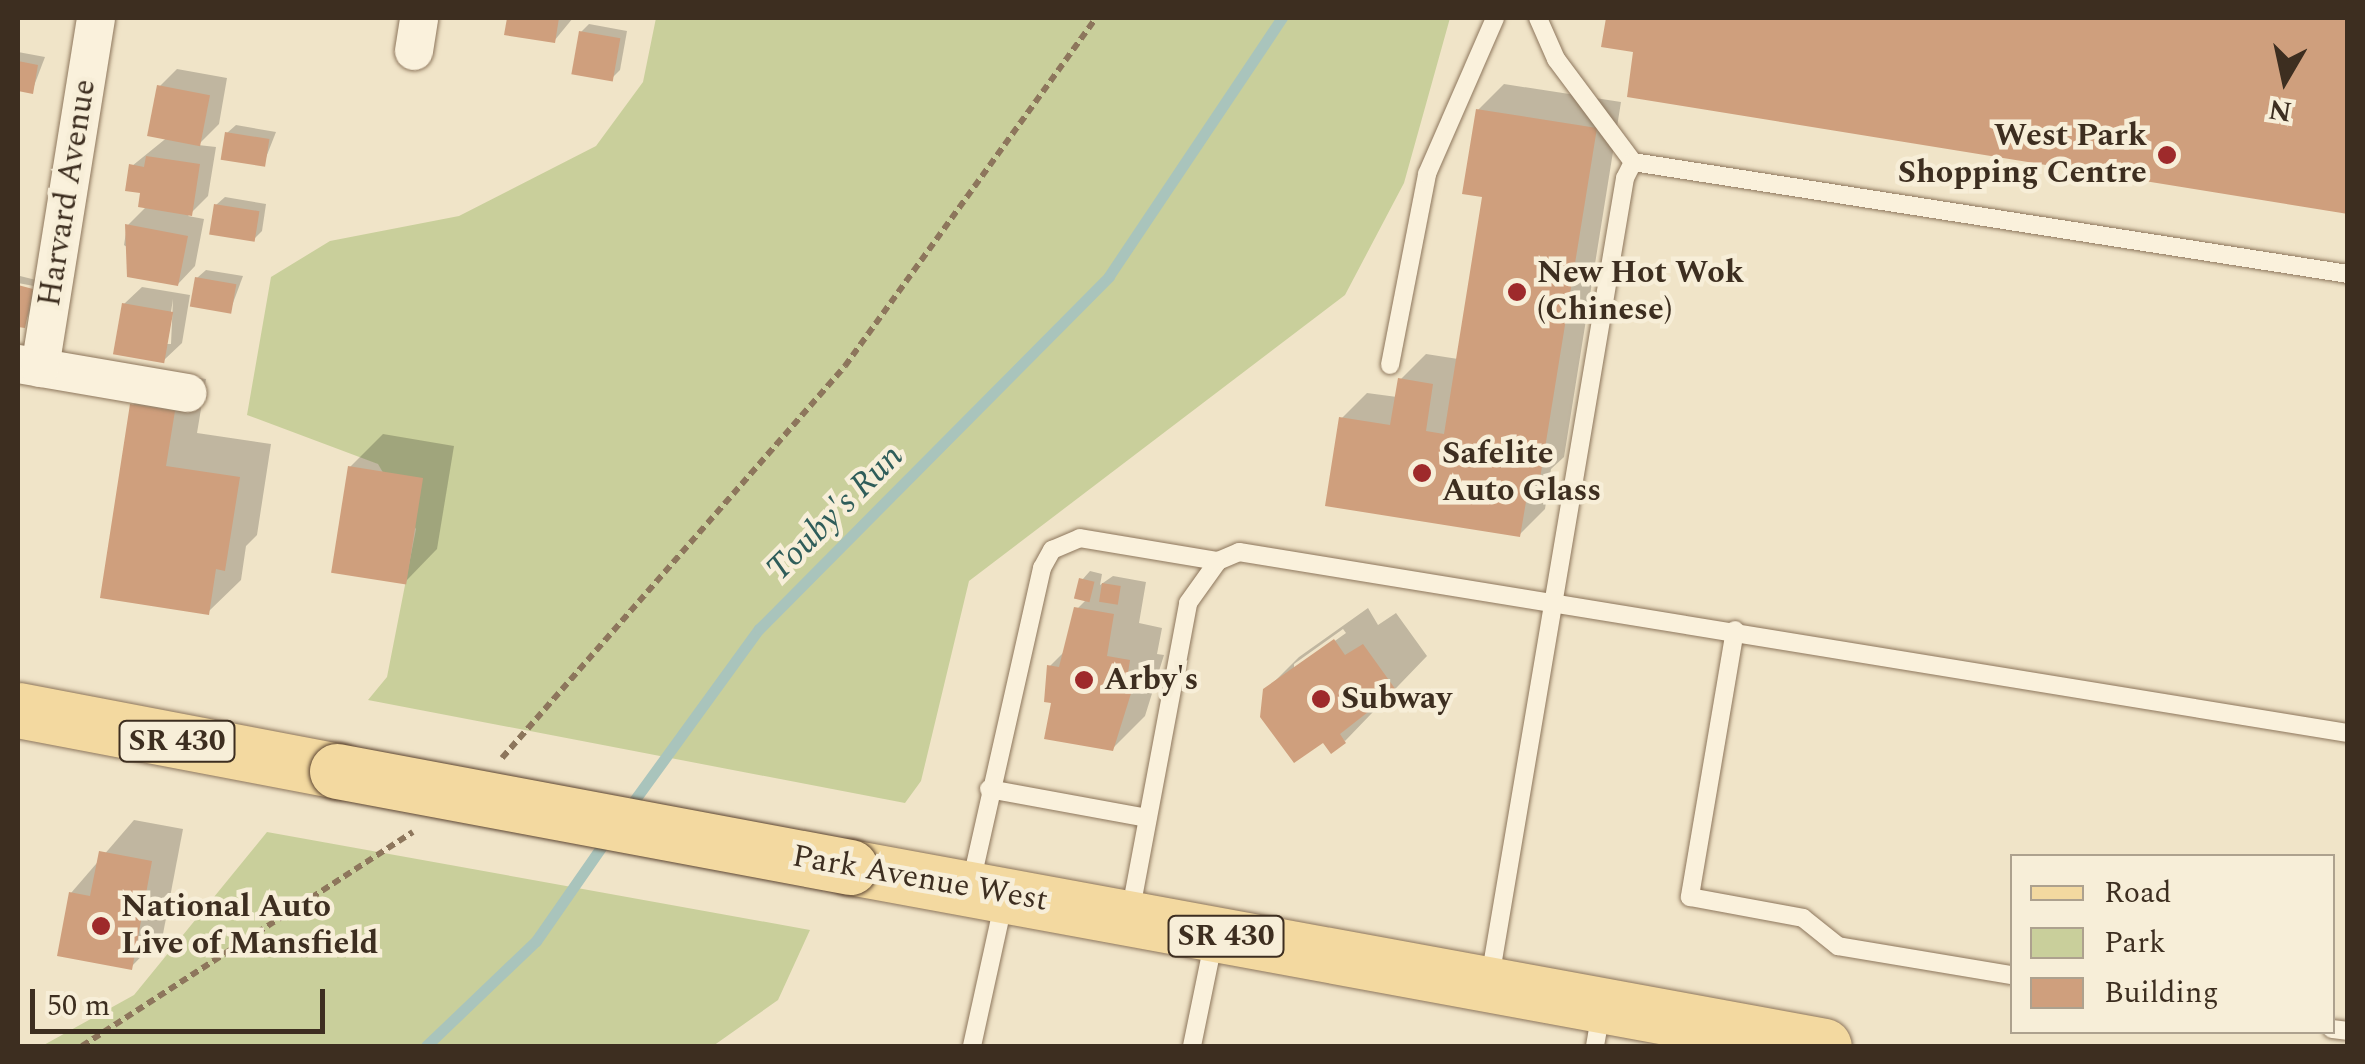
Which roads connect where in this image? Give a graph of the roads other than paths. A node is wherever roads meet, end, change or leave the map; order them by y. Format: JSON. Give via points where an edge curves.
{"nodes":[{"id":1,"x":96,"y":18,"type":"edge"},
{"id":2,"x":1495,"y":18,"type":"edge"},
{"id":3,"x":1538,"y":18,"type":"edge"},
{"id":4,"x":1633,"y":162,"type":"junction"},
{"id":5,"x":2348,"y":274,"type":"edge"},
{"id":6,"x":1390,"y":365,"type":"dead end"},
{"id":7,"x":29,"y":366,"type":"edge"},
{"id":8,"x":188,"y":393,"type":"dead end"},
{"id":9,"x":1218,"y":561,"type":"junction"},
{"id":10,"x":1554,"y":600,"type":"junction"},
{"id":11,"x":1734,"y":630,"type":"junction"},
{"id":12,"x":18,"y":710,"type":"edge"},
{"id":13,"x":2348,"y":734,"type":"edge"},
{"id":14,"x":989,"y":789,"type":"junction"},
{"id":15,"x":1146,"y":818,"type":"junction"},
{"id":16,"x":988,"y":892,"type":"junction"},
{"id":17,"x":1130,"y":918,"type":"junction"},
{"id":18,"x":1215,"y":934,"type":"junction"},
{"id":19,"x":2010,"y":975,"type":"edge"},
{"id":20,"x":1489,"y":984,"type":"junction"},
{"id":21,"x":1598,"y":1026,"type":"edge"},
{"id":22,"x":972,"y":1046,"type":"edge"},
{"id":23,"x":1192,"y":1046,"type":"edge"},
{"id":24,"x":1824,"y":1046,"type":"edge"}],
"edges":[{"from":1,"to":7,"type":"street","name":"Harvard Avenue"},
{"from":2,"to":6,"type":"lane","via":[[1428,174]]},
{"from":3,"to":4,"type":"lane","via":[[1556,58]]},
{"from":4,"to":5,"type":"lane"},
{"from":4,"to":10,"type":"lane"},
{"from":7,"to":8,"type":"street"},
{"from":9,"to":10,"type":"lane","via":[[1240,552],[1265,553]]},
{"from":9,"to":14,"type":"lane","via":[[1080,538],[1052,550]]},
{"from":9,"to":15,"type":"lane","via":[[1188,603]]},
{"from":10,"to":11,"type":"lane"},
{"from":10,"to":20,"type":"lane"},
{"from":11,"to":13,"type":"lane"},
{"from":11,"to":19,"type":"lane","via":[[1690,896],[1802,918],[1838,946]]},
{"from":12,"to":16,"type":"main road","name":"Park Avenue West","number":"SR 430","bridge":true},
{"from":14,"to":15,"type":"lane"},
{"from":14,"to":16,"type":"lane"},
{"from":15,"to":17,"type":"lane"},
{"from":16,"to":17,"type":"main road","name":"Park Avenue West","number":"SR 430"},
{"from":16,"to":22,"type":"lane"},
{"from":17,"to":18,"type":"main road","name":"Park Avenue West","number":"SR 430"},
{"from":18,"to":20,"type":"main road","name":"Park Avenue West","number":"SR 430"},
{"from":18,"to":23,"type":"lane"},
{"from":20,"to":21,"type":"main road","name":"Park Avenue West","number":"SR 430"},
{"from":21,"to":24,"type":"main road","name":"Park Avenue West","number":"SR 430"}]}
